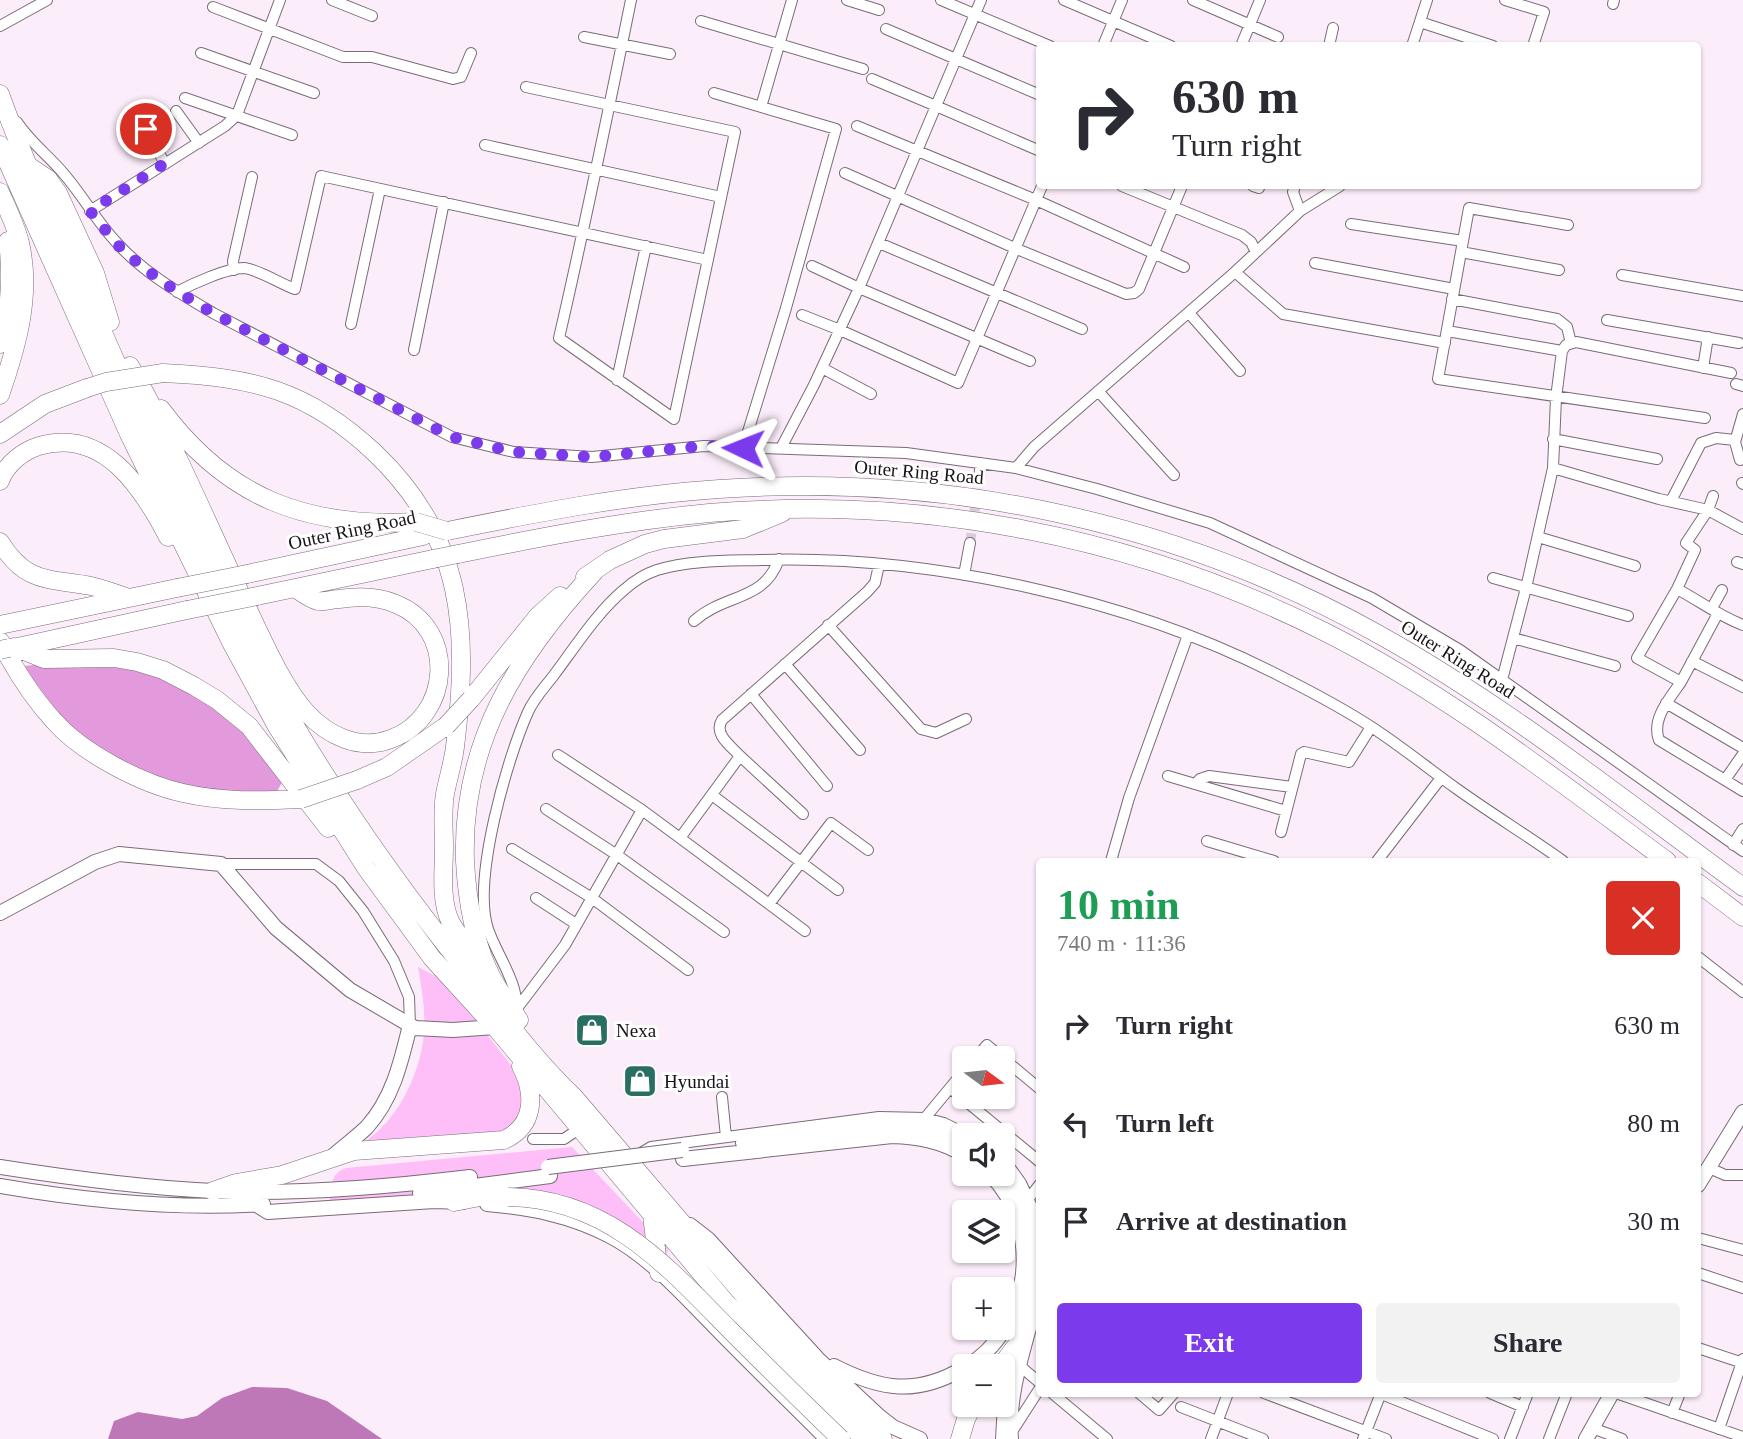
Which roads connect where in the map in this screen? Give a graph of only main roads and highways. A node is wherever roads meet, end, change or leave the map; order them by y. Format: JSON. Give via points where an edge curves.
{"nodes":[{"id":1,"x":3,"y":101,"type":"edge"},
{"id":2,"x":0,"y":145,"type":"edge"},
{"id":3,"x":2,"y":197,"type":"edge"},
{"id":4,"x":93,"y":317,"type":"junction"},
{"id":5,"x":0,"y":344,"type":"edge"},
{"id":6,"x":114,"y":362,"type":"junction"},
{"id":7,"x":140,"y":384,"type":"junction"},
{"id":8,"x":0,"y":394,"type":"edge"},
{"id":9,"x":1,"y":434,"type":"edge"},
{"id":10,"x":0,"y":481,"type":"edge"},
{"id":11,"x":792,"y":509,"type":"junction"},
{"id":12,"x":419,"y":529,"type":"junction"},
{"id":13,"x":0,"y":542,"type":"edge"},
{"id":14,"x":295,"y":588,"type":"junction"},
{"id":15,"x":129,"y":598,"type":"junction"},
{"id":16,"x":560,"y":602,"type":"junction"},
{"id":17,"x":4,"y":638,"type":"edge"},
{"id":18,"x":320,"y":782,"type":"junction"},
{"id":19,"x":322,"y":818,"type":"junction"},
{"id":20,"x":1663,"y":858,"type":"edge"},
{"id":21,"x":1701,"y":885,"type":"edge"},
{"id":22,"x":1743,"y":887,"type":"edge"},
{"id":23,"x":0,"y":913,"type":"edge"},
{"id":24,"x":1743,"y":917,"type":"edge"},
{"id":25,"x":432,"y":958,"type":"junction"},
{"id":26,"x":489,"y":971,"type":"junction"},
{"id":27,"x":410,"y":1026,"type":"junction"},
{"id":28,"x":495,"y":1027,"type":"junction"},
{"id":29,"x":511,"y":1046,"type":"junction"},
{"id":30,"x":574,"y":1097,"type":"junction"},
{"id":31,"x":1743,"y":1112,"type":"edge"},
{"id":32,"x":952,"y":1137,"type":"edge"},
{"id":33,"x":599,"y":1139,"type":"junction"},
{"id":34,"x":952,"y":1149,"type":"edge"},
{"id":35,"x":682,"y":1154,"type":"junction"},
{"id":36,"x":330,"y":1158,"type":"junction"},
{"id":37,"x":0,"y":1167,"type":"edge"},
{"id":38,"x":549,"y":1172,"type":"junction"},
{"id":39,"x":1701,"y":1179,"type":"edge"},
{"id":40,"x":0,"y":1186,"type":"edge"},
{"id":41,"x":1000,"y":1186,"type":"edge"},
{"id":42,"x":1012,"y":1186,"type":"edge"},
{"id":43,"x":213,"y":1191,"type":"junction"},
{"id":44,"x":454,"y":1202,"type":"junction"},
{"id":45,"x":255,"y":1204,"type":"junction"},
{"id":46,"x":675,"y":1213,"type":"junction"},
{"id":47,"x":652,"y":1215,"type":"junction"},
{"id":48,"x":659,"y":1273,"type":"junction"},
{"id":49,"x":1016,"y":1346,"type":"junction"},
{"id":50,"x":983,"y":1354,"type":"edge"},
{"id":51,"x":1010,"y":1354,"type":"edge"},
{"id":52,"x":818,"y":1359,"type":"junction"},
{"id":53,"x":952,"y":1373,"type":"edge"},
{"id":54,"x":1612,"y":1397,"type":"edge"},
{"id":55,"x":966,"y":1417,"type":"edge"},
{"id":56,"x":1589,"y":1433,"type":"edge"},
{"id":57,"x":1011,"y":1437,"type":"edge"},
{"id":58,"x":827,"y":1439,"type":"edge"},
{"id":59,"x":841,"y":1439,"type":"edge"},
{"id":60,"x":864,"y":1439,"type":"edge"},
{"id":61,"x":883,"y":1439,"type":"edge"},
{"id":62,"x":920,"y":1439,"type":"edge"},
{"id":63,"x":960,"y":1439,"type":"edge"}],
"edges":[{"from":1,"to":4,"type":"highway","via":[[27,165],[48,179],[58,193],[95,273]]},
{"from":2,"to":4,"type":"highway"},
{"from":3,"to":5,"type":"highway","via":[[11,291]]},
{"from":3,"to":8,"type":"highway","via":[[20,243],[24,280],[20,330]]},
{"from":4,"to":6,"type":"highway"},
{"from":6,"to":7,"type":"highway"},
{"from":6,"to":18,"type":"highway","via":[[241,629]]},
{"from":7,"to":12,"type":"highway","via":[[202,457],[265,499],[326,518]]},
{"from":7,"to":14,"type":"highway","via":[[263,640],[306,712],[333,734],[364,744],[381,743],[412,729],[436,696],[440,677],[434,640],[424,624],[413,612],[376,598],[318,601]]},
{"from":9,"to":26,"type":"highway","bridge":true,"via":[[45,404],[106,382],[163,373],[238,379],[280,391],[323,411],[395,472],[423,510],[452,577],[462,637],[463,684],[443,807],[446,907],[455,930]]},
{"from":10,"to":19,"type":"highway","via":[[17,458],[55,441],[96,448],[115,462],[165,532],[223,647]]},
{"from":11,"to":14,"type":"highway","bridge":true,"via":[[631,522]]},
{"from":11,"to":16,"type":"highway","via":[[743,529],[645,544],[610,560]]},
{"from":11,"to":20,"type":"highway","via":[[863,510],[1001,525],[1154,562],[1240,594],[1304,622],[1416,684]]},
{"from":12,"to":15,"type":"highway","name":"Outer Ring Road","bridge":true,"via":[[247,574]]},
{"from":12,"to":22,"type":"highway","name":"Outer Ring Road","via":[[447,531],[655,495],[792,485],[941,493],[1108,524],[1249,572],[1377,634],[1501,711]]},
{"from":13,"to":15,"type":"highway","via":[[26,572]]},
{"from":14,"to":17,"type":"highway","bridge":true},
{"from":15,"to":17,"type":"highway","name":"Outer Ring Road"},
{"from":16,"to":17,"type":"highway","bridge":true,"via":[[538,616],[446,726],[387,767],[300,799],[225,800],[183,793],[147,782],[107,761],[55,723],[15,671]]},
{"from":16,"to":26,"type":"highway","via":[[498,703],[470,785],[464,836],[468,895]]},
{"from":17,"to":19,"type":"highway","via":[[44,659],[138,662],[194,686],[249,726]]},
{"from":18,"to":25,"type":"highway","via":[[366,867]]},
{"from":18,"to":30,"type":"highway","via":[[545,1069]]},
{"from":19,"to":25,"type":"highway","via":[[400,934]]},
{"from":21,"to":24,"type":"highway"},
{"from":23,"to":27,"type":"main road","via":[[95,862],[119,855],[221,864],[276,928],[350,990]]},
{"from":25,"to":28,"type":"highway"},
{"from":26,"to":30,"type":"highway"},
{"from":27,"to":28,"type":"main road"},
{"from":27,"to":36,"type":"main road","via":[[400,1069],[386,1100],[366,1127]]},
{"from":28,"to":29,"type":"highway"},
{"from":29,"to":33,"type":"highway","via":[[580,1128]]},
{"from":29,"to":36,"type":"highway","via":[[532,1095],[527,1116],[514,1135],[504,1140],[354,1151]]},
{"from":30,"to":33,"type":"highway"},
{"from":31,"to":39,"type":"main road"},
{"from":32,"to":35,"type":"main road","via":[[902,1125]]},
{"from":33,"to":46,"type":"highway","via":[[630,1161]]},
{"from":33,"to":47,"type":"highway"},
{"from":34,"to":35,"type":"main road","via":[[926,1139],[892,1136]]},
{"from":35,"to":38,"type":"main road","bridge":true},
{"from":36,"to":43,"type":"highway"},
{"from":37,"to":43,"type":"main road"},
{"from":38,"to":43,"type":"main road","via":[[382,1187]]},
{"from":38,"to":45,"type":"main road","via":[[426,1193]]},
{"from":40,"to":45,"type":"main road","via":[[157,1204]]},
{"from":41,"to":50,"type":"main road","via":[[1017,1217],[1024,1268],[1011,1320]]},
{"from":42,"to":49,"type":"main road","via":[[1033,1243],[1033,1276]]},
{"from":44,"to":45,"type":"main road","via":[[268,1212]]},
{"from":44,"to":48,"type":"main road","via":[[538,1209],[580,1223],[633,1250]]},
{"from":44,"to":59,"type":"highway","bridge":true,"via":[[480,1197],[538,1199],[603,1220],[628,1234]]},
{"from":46,"to":52,"type":"main road","via":[[708,1239]]},
{"from":46,"to":61,"type":"highway","via":[[784,1342]]},
{"from":47,"to":48,"type":"highway"},
{"from":47,"to":60,"type":"highway","via":[[727,1304]]},
{"from":48,"to":58,"type":"main road"},
{"from":49,"to":51,"type":"highway"},
{"from":49,"to":57,"type":"main road","via":[[1005,1399]]},
{"from":52,"to":53,"type":"main road","via":[[891,1388],[920,1385]]},
{"from":52,"to":62,"type":"main road","via":[[893,1427]]},
{"from":54,"to":56,"type":"main road"},
{"from":55,"to":63,"type":"highway"}]}
